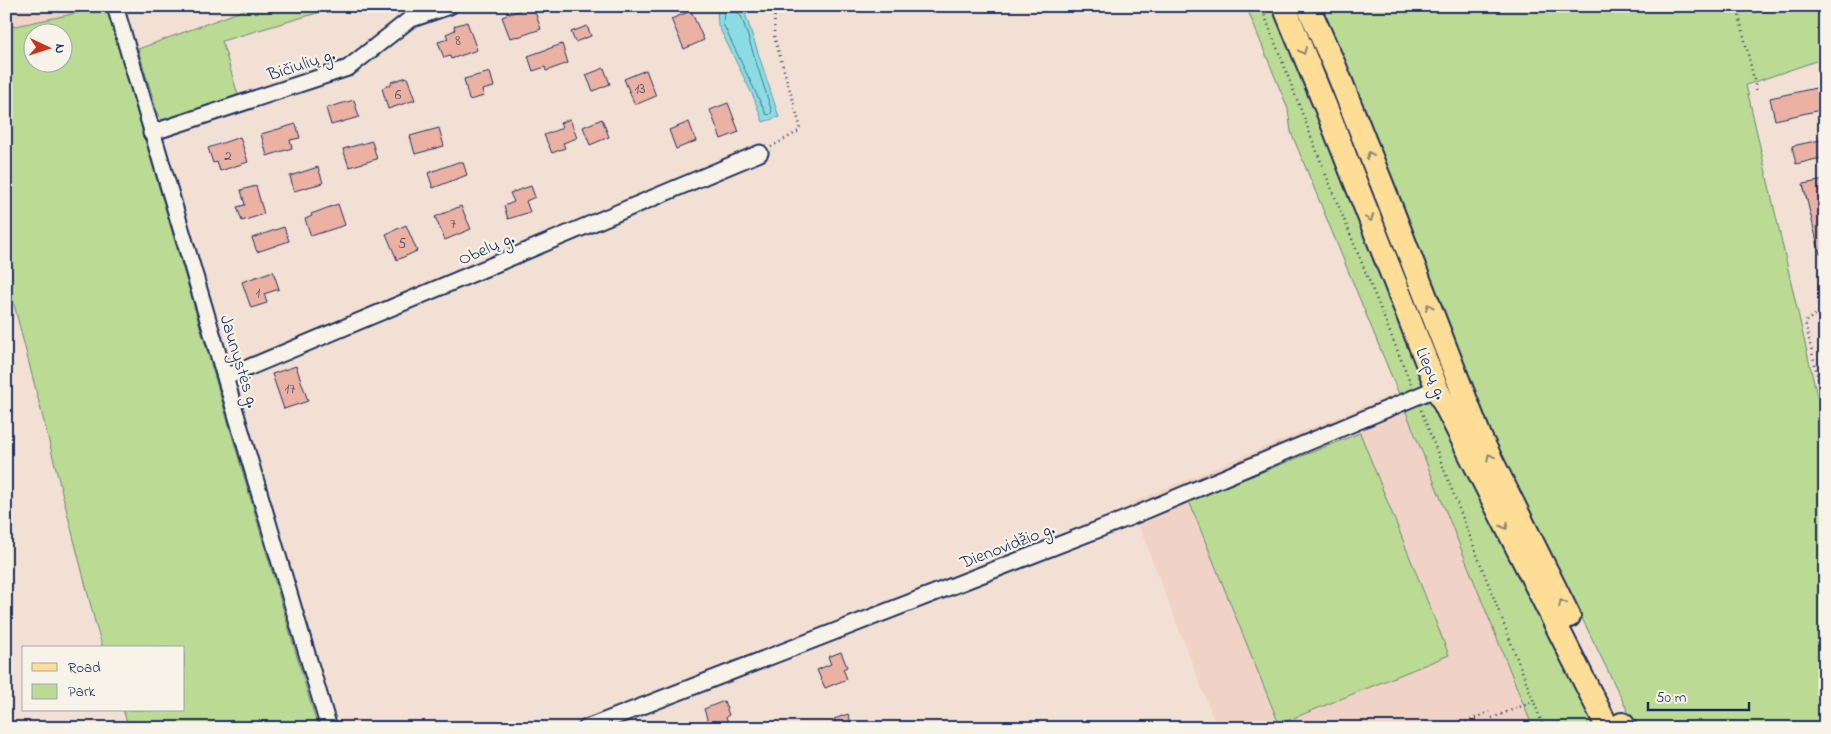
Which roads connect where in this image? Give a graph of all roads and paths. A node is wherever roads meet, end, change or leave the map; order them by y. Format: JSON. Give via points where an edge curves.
{"nodes":[{"id":1,"x":114,"y":6,"type":"edge"},
{"id":2,"x":450,"y":6,"type":"edge"},
{"id":3,"x":775,"y":6,"type":"edge"},
{"id":4,"x":1260,"y":6,"type":"edge"},
{"id":5,"x":1284,"y":6,"type":"edge"},
{"id":6,"x":1308,"y":6,"type":"edge"},
{"id":7,"x":1737,"y":6,"type":"edge"},
{"id":8,"x":1815,"y":6,"type":"edge"},
{"id":9,"x":1825,"y":10,"type":"edge"},
{"id":10,"x":1757,"y":93,"type":"dead end"},
{"id":11,"x":151,"y":133,"type":"junction"},
{"id":12,"x":760,"y":153,"type":"joint"},
{"id":13,"x":1819,"y":312,"type":"dead end"},
{"id":14,"x":226,"y":377,"type":"junction"},
{"id":15,"x":1437,"y":388,"type":"junction"},
{"id":16,"x":1416,"y":397,"type":"junction"},
{"id":17,"x":1825,"y":409,"type":"edge"},
{"id":18,"x":1534,"y":701,"type":"junction"},
{"id":19,"x":1490,"y":712,"type":"dead end"},
{"id":20,"x":1492,"y":718,"type":"dead end"},
{"id":21,"x":1620,"y":727,"type":"edge"},
{"id":22,"x":329,"y":728,"type":"edge"},
{"id":23,"x":586,"y":728,"type":"edge"},
{"id":24,"x":1452,"y":728,"type":"edge"},
{"id":25,"x":1544,"y":728,"type":"edge"}],
"edges":[{"from":1,"to":11,"type":"street","name":"Jaunystės g."},
{"from":2,"to":11,"type":"street","name":"Bičiulių g.","via":[[409,20],[348,68]]},
{"from":3,"to":12,"type":"path","via":[[774,36],[800,125],[799,131]]},
{"from":4,"to":16,"type":"path"},
{"from":5,"to":15,"type":"main road","name":"Liepų g.","one_way":true},
{"from":21,"to":6,"type":"main road","name":"Liepų g.","one_way":true,"via":[[1481,439],[1336,69]]},
{"from":7,"to":10,"type":"path"},
{"from":8,"to":9,"type":"path"},
{"from":11,"to":14,"type":"street","name":"Jaunystės g."},
{"from":12,"to":14,"type":"street","name":"Obelų g."},
{"from":13,"to":17,"type":"path","via":[[1805,322]]},
{"from":14,"to":22,"type":"street","name":"Jaunystės g."},
{"from":15,"to":16,"type":"street","name":"Dienovidžio g."},
{"from":15,"to":21,"type":"main road","name":"Liepų g.","one_way":true},
{"from":16,"to":18,"type":"path"},
{"from":16,"to":23,"type":"street","name":"Dienovidžio g.","via":[[1128,518]]},
{"from":18,"to":20,"type":"path"},
{"from":18,"to":25,"type":"path"},
{"from":19,"to":24,"type":"path"}]}
